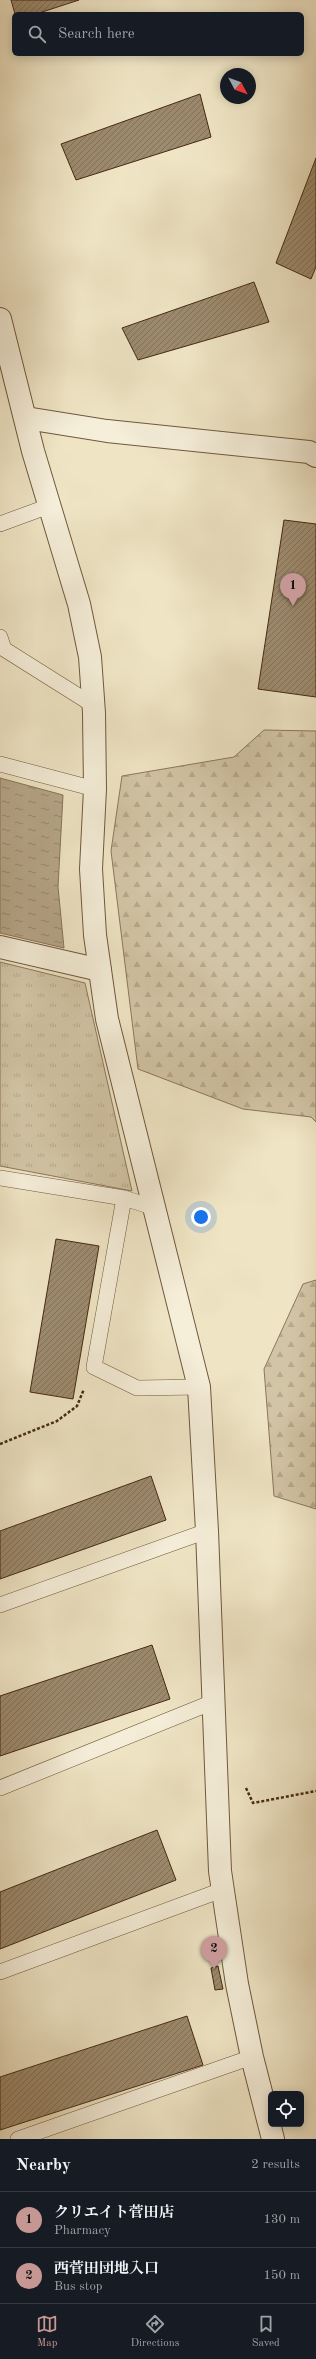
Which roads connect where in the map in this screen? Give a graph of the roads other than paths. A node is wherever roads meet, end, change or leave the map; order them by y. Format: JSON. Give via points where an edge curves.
{"nodes":[{"id":1,"x":0,"y":318,"type":"edge"},
{"id":2,"x":26,"y":418,"type":"junction"},
{"id":3,"x":316,"y":456,"type":"edge"},
{"id":4,"x":49,"y":506,"type":"junction"},
{"id":5,"x":0,"y":524,"type":"edge"},
{"id":6,"x":0,"y":637,"type":"edge"},
{"id":7,"x":93,"y":705,"type":"junction"},
{"id":8,"x":0,"y":764,"type":"edge"},
{"id":9,"x":95,"y":789,"type":"junction"},
{"id":10,"x":0,"y":947,"type":"edge"},
{"id":11,"x":100,"y":970,"type":"junction"},
{"id":12,"x":0,"y":1178,"type":"edge"},
{"id":13,"x":124,"y":1198,"type":"junction"},
{"id":14,"x":152,"y":1207,"type":"junction"},
{"id":15,"x":199,"y":1388,"type":"junction"},
{"id":16,"x":207,"y":1531,"type":"junction"},
{"id":17,"x":0,"y":1605,"type":"edge"},
{"id":18,"x":214,"y":1702,"type":"junction"},
{"id":19,"x":0,"y":1788,"type":"edge"},
{"id":20,"x":222,"y":1890,"type":"junction"},
{"id":21,"x":0,"y":1972,"type":"edge"},
{"id":22,"x":252,"y":2057,"type":"junction"},
{"id":23,"x":18,"y":2139,"type":"edge"},
{"id":24,"x":274,"y":2139,"type":"edge"}],
"edges":[{"from":1,"to":2,"type":"street"},
{"from":2,"to":3,"type":"street","via":[[107,431],[309,452]]},
{"from":2,"to":4,"type":"street"},
{"from":4,"to":5,"type":"lane"},
{"from":4,"to":7,"type":"street","via":[[79,604],[90,657]]},
{"from":6,"to":7,"type":"lane","via":[[4,649]]},
{"from":7,"to":9,"type":"street"},
{"from":8,"to":9,"type":"lane"},
{"from":9,"to":11,"type":"street","via":[[91,869]]},
{"from":10,"to":11,"type":"street"},
{"from":11,"to":14,"type":"street","via":[[107,1019]]},
{"from":12,"to":13,"type":"lane"},
{"from":13,"to":14,"type":"lane"},
{"from":13,"to":15,"type":"lane","via":[[94,1367],[137,1388]]},
{"from":14,"to":15,"type":"street"},
{"from":15,"to":16,"type":"street"},
{"from":16,"to":17,"type":"lane"},
{"from":16,"to":18,"type":"street"},
{"from":18,"to":19,"type":"lane"},
{"from":18,"to":20,"type":"street"},
{"from":20,"to":21,"type":"lane"},
{"from":20,"to":22,"type":"street"},
{"from":22,"to":23,"type":"lane"},
{"from":22,"to":24,"type":"street"}]}
